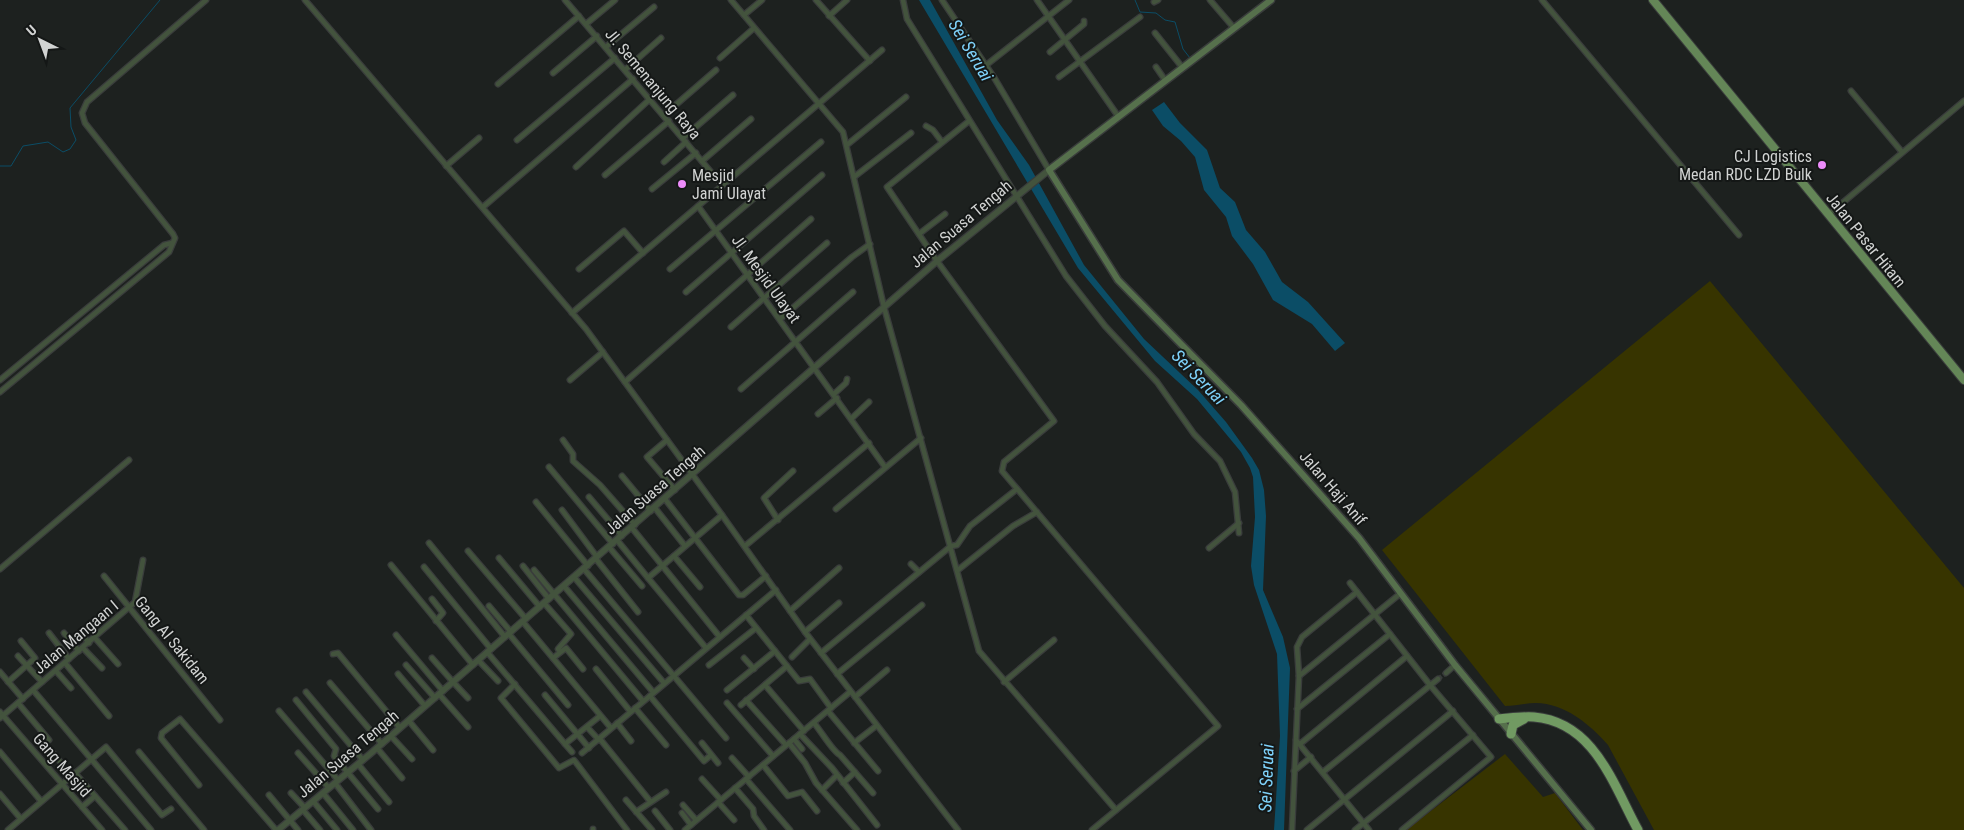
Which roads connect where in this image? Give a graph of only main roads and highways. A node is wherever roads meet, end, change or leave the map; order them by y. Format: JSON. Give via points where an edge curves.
{"nodes":[{"id":1,"x":1271,"y":0,"type":"edge"},
{"id":2,"x":1653,"y":0,"type":"edge"},
{"id":3,"x":1964,"y":380,"type":"edge"},
{"id":4,"x":1499,"y":719,"type":"junction"},
{"id":5,"x":1511,"y":734,"type":"junction"},
{"id":6,"x":1591,"y":830,"type":"edge"},
{"id":7,"x":1633,"y":830,"type":"edge"},
{"id":8,"x":1638,"y":830,"type":"edge"}],
"edges":[{"from":1,"to":4,"type":"main road","name":"Jalan Haji Anif","via":[[1049,170],[1118,280],[1261,426],[1359,538]]},
{"from":2,"to":3,"type":"main road","name":"Jalan Pasar Hitam"},
{"from":4,"to":5,"type":"main road","name":"Jalan Haji Anif"},
{"from":4,"to":8,"type":"highway","via":[[1544,718],[1576,732],[1599,757]]},
{"from":5,"to":6,"type":"main road","name":"Jalan Haji Anif"},
{"from":5,"to":7,"type":"highway","via":[[1518,720],[1539,720],[1560,725],[1579,737],[1599,763]]}]}
